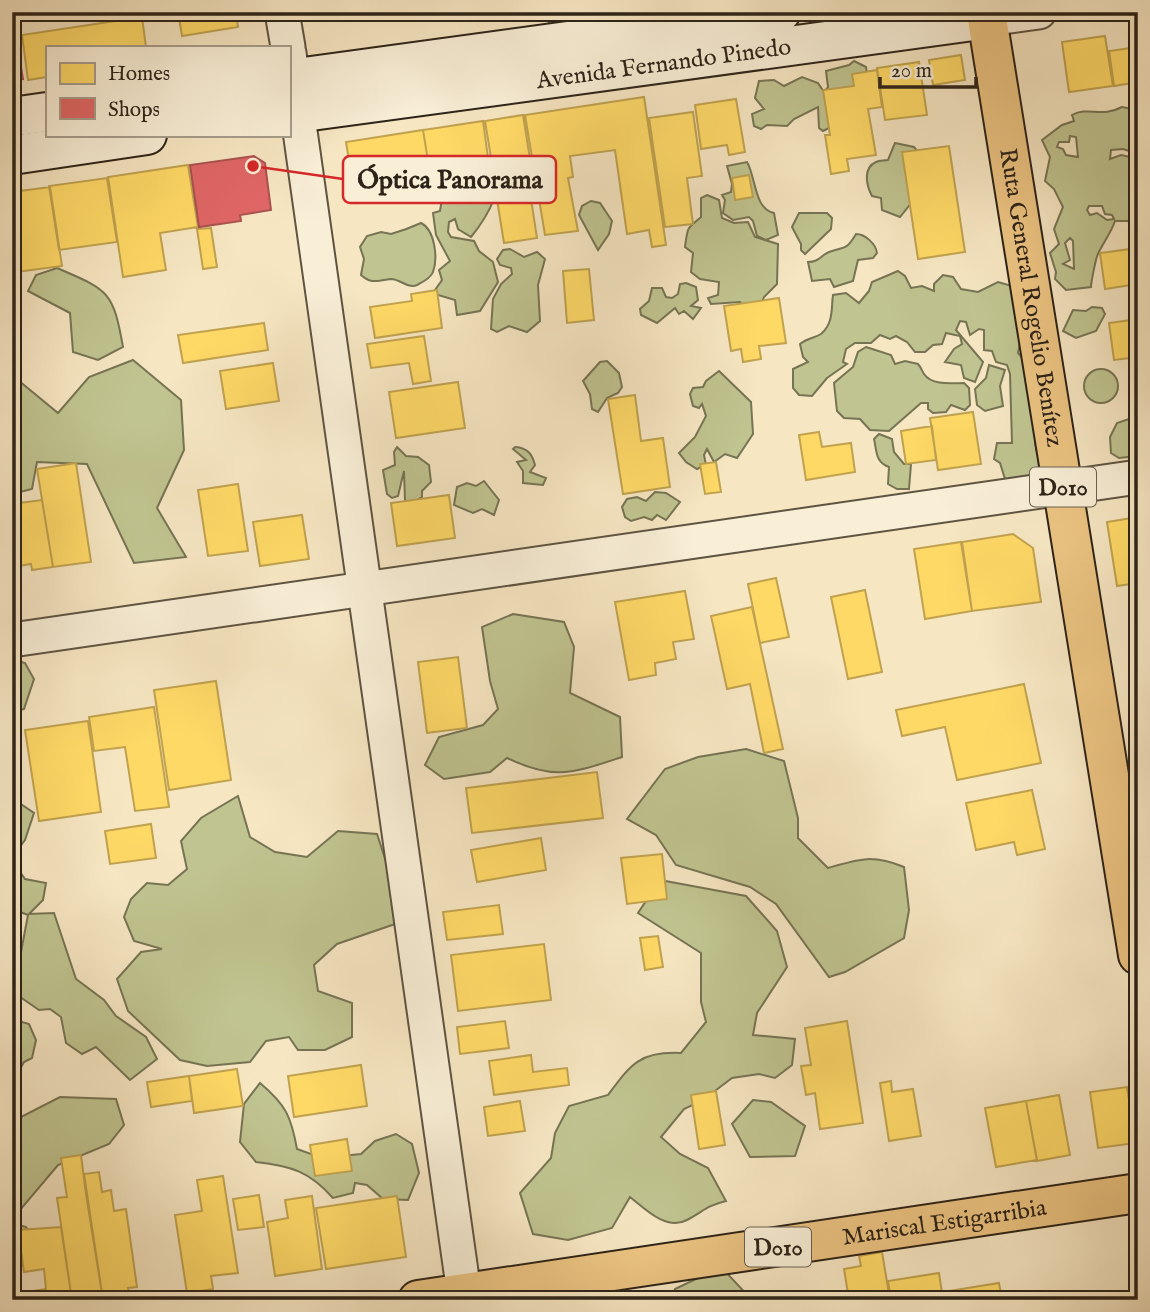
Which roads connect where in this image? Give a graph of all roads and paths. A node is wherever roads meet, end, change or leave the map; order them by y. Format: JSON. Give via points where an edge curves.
{"nodes":[{"id":1,"x":282,"y":12,"type":"edge"},
{"id":2,"x":781,"y":12,"type":"edge"},
{"id":3,"x":1039,"y":12,"type":"edge"},
{"id":4,"x":987,"y":16,"type":"edge"},
{"id":5,"x":286,"y":46,"type":"edge"},
{"id":6,"x":291,"y":81,"type":"edge"},
{"id":7,"x":46,"y":112,"type":"edge"},
{"id":8,"x":12,"y":117,"type":"edge"},
{"id":9,"x":140,"y":136,"type":"edge"},
{"id":10,"x":12,"y":155,"type":"edge"},
{"id":11,"x":1138,"y":477,"type":"edge"},
{"id":12,"x":1063,"y":488,"type":"junction"},
{"id":13,"x":363,"y":589,"type":"junction"},
{"id":14,"x":12,"y":640,"type":"edge"},
{"id":15,"x":1138,"y":955,"type":"edge"},
{"id":16,"x":1138,"y":1193,"type":"edge"},
{"id":17,"x":465,"y":1296,"type":"edge"},
{"id":18,"x":418,"y":1300,"type":"edge"}],
"edges":[{"from":1,"to":5,"type":"street"},
{"from":2,"to":6,"type":"street","name":"Avenida Fernando Pinedo"},
{"from":3,"to":4,"type":"street","name":"Avenida Fernando Pinedo"},
{"from":4,"to":6,"type":"street","name":"Avenida Fernando Pinedo"},
{"from":4,"to":12,"type":"main road","name":"Ruta General Rogelio Benítez","number":"D010"},
{"from":6,"to":13,"type":"street"},
{"from":7,"to":8,"type":"street"},
{"from":9,"to":10,"type":"street"},
{"from":11,"to":12,"type":"street"},
{"from":12,"to":13,"type":"street"},
{"from":12,"to":15,"type":"main road","name":"Ruta General Rogelio Benítez","number":"D010"},
{"from":13,"to":14,"type":"street"},
{"from":13,"to":17,"type":"street"},
{"from":16,"to":17,"type":"main road","name":"Mariscal Estigarribia","number":"D010"},
{"from":17,"to":18,"type":"main road","name":"Mariscal Estigarribia","number":"D010"}]}
